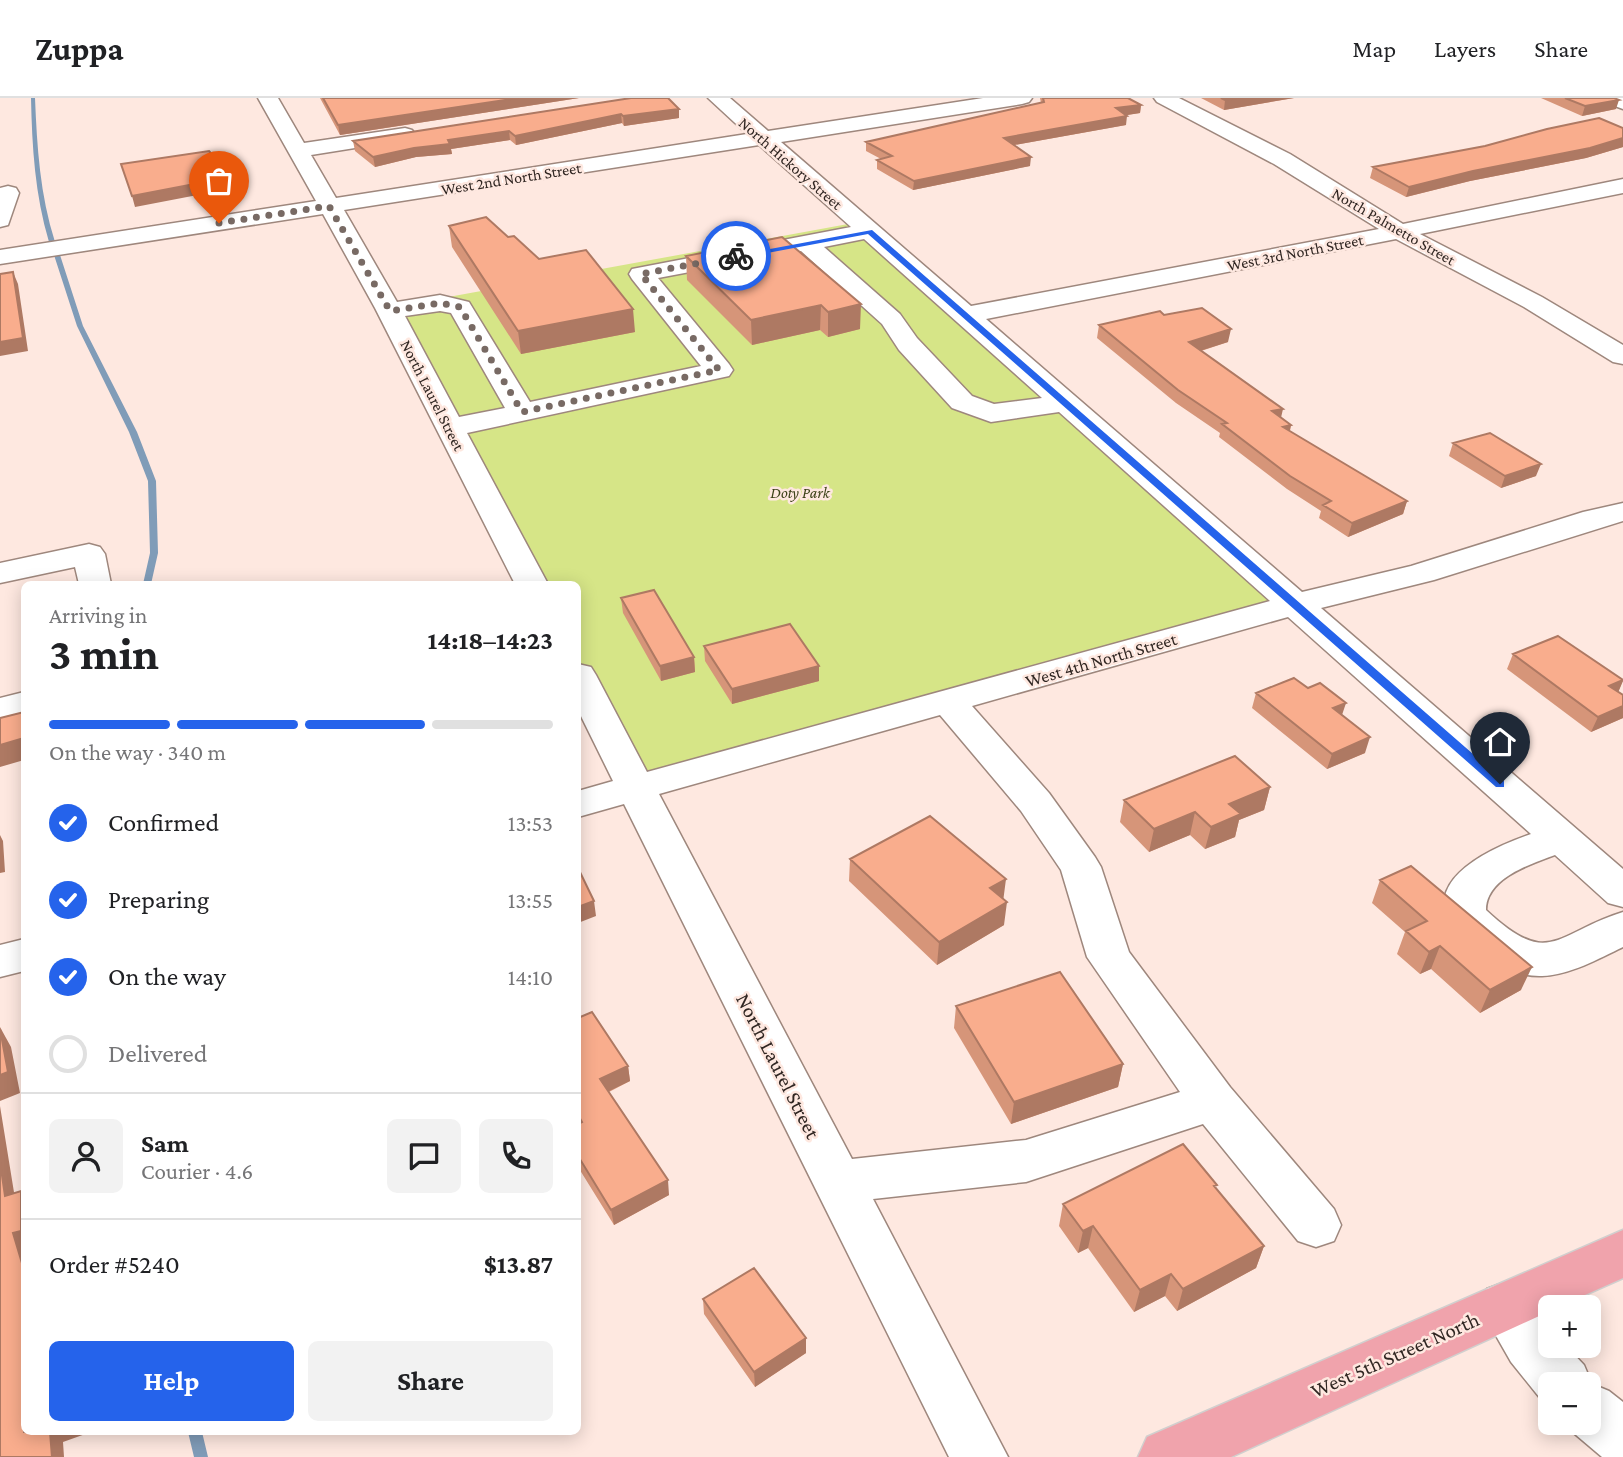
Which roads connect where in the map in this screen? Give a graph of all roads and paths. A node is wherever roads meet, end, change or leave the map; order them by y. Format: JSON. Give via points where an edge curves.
{"nodes":[{"id":1,"x":268,"y":98,"type":"edge"},
{"id":2,"x":718,"y":98,"type":"edge"},
{"id":3,"x":1022,"y":98,"type":"edge"},
{"id":4,"x":1164,"y":98,"type":"edge"},
{"id":5,"x":1611,"y":98,"type":"edge"},
{"id":6,"x":968,"y":102,"type":"edge"},
{"id":7,"x":1623,"y":103,"type":"edge"},
{"id":8,"x":420,"y":131,"type":"edge"},
{"id":9,"x":764,"y":138,"type":"junction"},
{"id":10,"x":299,"y":150,"type":"junction"},
{"id":11,"x":1623,"y":186,"type":"edge"},
{"id":12,"x":8,"y":193,"type":"dead end"},
{"id":13,"x":329,"y":206,"type":"junction"},
{"id":14,"x":0,"y":220,"type":"edge"},
{"id":15,"x":869,"y":231,"type":"junction"},
{"id":16,"x":1402,"y":232,"type":"junction"},
{"id":17,"x":806,"y":243,"type":"junction"},
{"id":18,"x":0,"y":257,"type":"edge"},
{"id":19,"x":390,"y":311,"type":"junction"},
{"id":20,"x":965,"y":316,"type":"junction"},
{"id":21,"x":1623,"y":356,"type":"edge"},
{"id":22,"x":1066,"y":403,"type":"junction"},
{"id":23,"x":522,"y":412,"type":"junction"},
{"id":24,"x":450,"y":428,"type":"junction"},
{"id":25,"x":1623,"y":513,"type":"edge"},
{"id":26,"x":0,"y":573,"type":"edge"},
{"id":27,"x":94,"y":581,"type":"edge"},
{"id":28,"x":529,"y":581,"type":"edge"},
{"id":29,"x":1295,"y":604,"type":"junction"},
{"id":30,"x":581,"y":681,"type":"edge"},
{"id":31,"x":949,"y":702,"type":"junction"},
{"id":32,"x":21,"y":705,"type":"edge"},
{"id":33,"x":0,"y":710,"type":"edge"},
{"id":34,"x":636,"y":789,"type":"junction"},
{"id":35,"x":581,"y":803,"type":"edge"},
{"id":36,"x":1562,"y":838,"type":"junction"},
{"id":37,"x":1623,"y":892,"type":"edge"},
{"id":38,"x":1623,"y":928,"type":"edge"},
{"id":39,"x":21,"y":956,"type":"edge"},
{"id":40,"x":0,"y":961,"type":"edge"},
{"id":41,"x":1213,"y":1101,"type":"junction"},
{"id":42,"x":838,"y":1182,"type":"junction"},
{"id":43,"x":1316,"y":1225,"type":"dead end"},
{"id":44,"x":1623,"y":1254,"type":"edge"},
{"id":45,"x":1506,"y":1306,"type":"junction"},
{"id":46,"x":1554,"y":1372,"type":"edge"},
{"id":47,"x":1601,"y":1420,"type":"edge"},
{"id":48,"x":1623,"y":1438,"type":"edge"},
{"id":49,"x":979,"y":1457,"type":"edge"},
{"id":50,"x":1167,"y":1457,"type":"edge"}],
"edges":[{"from":1,"to":10,"type":"street","name":"North Laurel Street"},
{"from":2,"to":9,"type":"street","name":"North Hickory Street"},
{"from":3,"to":6,"type":"street","name":"West 2nd North Street"},
{"from":4,"to":16,"type":"street","name":"North Palmetto Street","via":[[1282,159]]},
{"from":5,"to":7,"type":"street"},
{"from":6,"to":9,"type":"street","name":"West 2nd North Street"},
{"from":8,"to":10,"type":"street"},
{"from":9,"to":13,"type":"street","name":"West 2nd North Street"},
{"from":9,"to":15,"type":"street","name":"North Hickory Street"},
{"from":10,"to":13,"type":"street","name":"North Laurel Street"},
{"from":11,"to":16,"type":"street","name":"West 3rd North Street"},
{"from":12,"to":14,"type":"street"},
{"from":13,"to":18,"type":"street","name":"West 2nd North Street"},
{"from":13,"to":19,"type":"street","name":"North Laurel Street"},
{"from":15,"to":17,"type":"street"},
{"from":15,"to":20,"type":"street","name":"North Hickory Street"},
{"from":16,"to":20,"type":"street","name":"West 3rd North Street"},
{"from":16,"to":21,"type":"street","name":"North Palmetto Street"},
{"from":17,"to":22,"type":"street","via":[[891,319],[962,402],[991,413]]},
{"from":17,"to":23,"type":"street","via":[[641,274],[719,370]]},
{"from":19,"to":23,"type":"street","via":[[440,303],[460,307]]},
{"from":19,"to":24,"type":"street","name":"North Laurel Street"},
{"from":20,"to":22,"type":"street","name":"North Hickory Street"},
{"from":22,"to":29,"type":"street","name":"North Hickory Street"},
{"from":23,"to":24,"type":"street"},
{"from":24,"to":28,"type":"street","name":"North Laurel Street"},
{"from":25,"to":29,"type":"street","name":"West 4th North Street","via":[[1422,573]]},
{"from":26,"to":27,"type":"street","via":[[89,554]]},
{"from":29,"to":31,"type":"street","name":"West 4th North Street"},
{"from":29,"to":36,"type":"street","name":"North Hickory Street"},
{"from":30,"to":34,"type":"street","name":"North Laurel Street"},
{"from":31,"to":34,"type":"street","name":"West 4th North Street"},
{"from":31,"to":41,"type":"street","via":[[1035,803],[1081,867],[1109,957]]},
{"from":32,"to":33,"type":"street"},
{"from":34,"to":35,"type":"street","name":"West 4th North Street"},
{"from":34,"to":42,"type":"street","name":"North Laurel Street"},
{"from":36,"to":37,"type":"street","name":"North Hickory Street"},
{"from":36,"to":38,"type":"street","via":[[1506,859],[1479,878],[1465,897],[1465,915],[1488,939],[1539,962],[1565,957]]},
{"from":39,"to":40,"type":"street"},
{"from":41,"to":42,"type":"street","via":[[1026,1161]]},
{"from":41,"to":43,"type":"street"},
{"from":42,"to":49,"type":"street","name":"North Laurel Street"},
{"from":44,"to":45,"type":"main road","name":"West 5th Street North"},
{"from":45,"to":46,"type":"street"},
{"from":45,"to":50,"type":"main road","name":"West 5th Street North"},
{"from":47,"to":48,"type":"street"}]}
